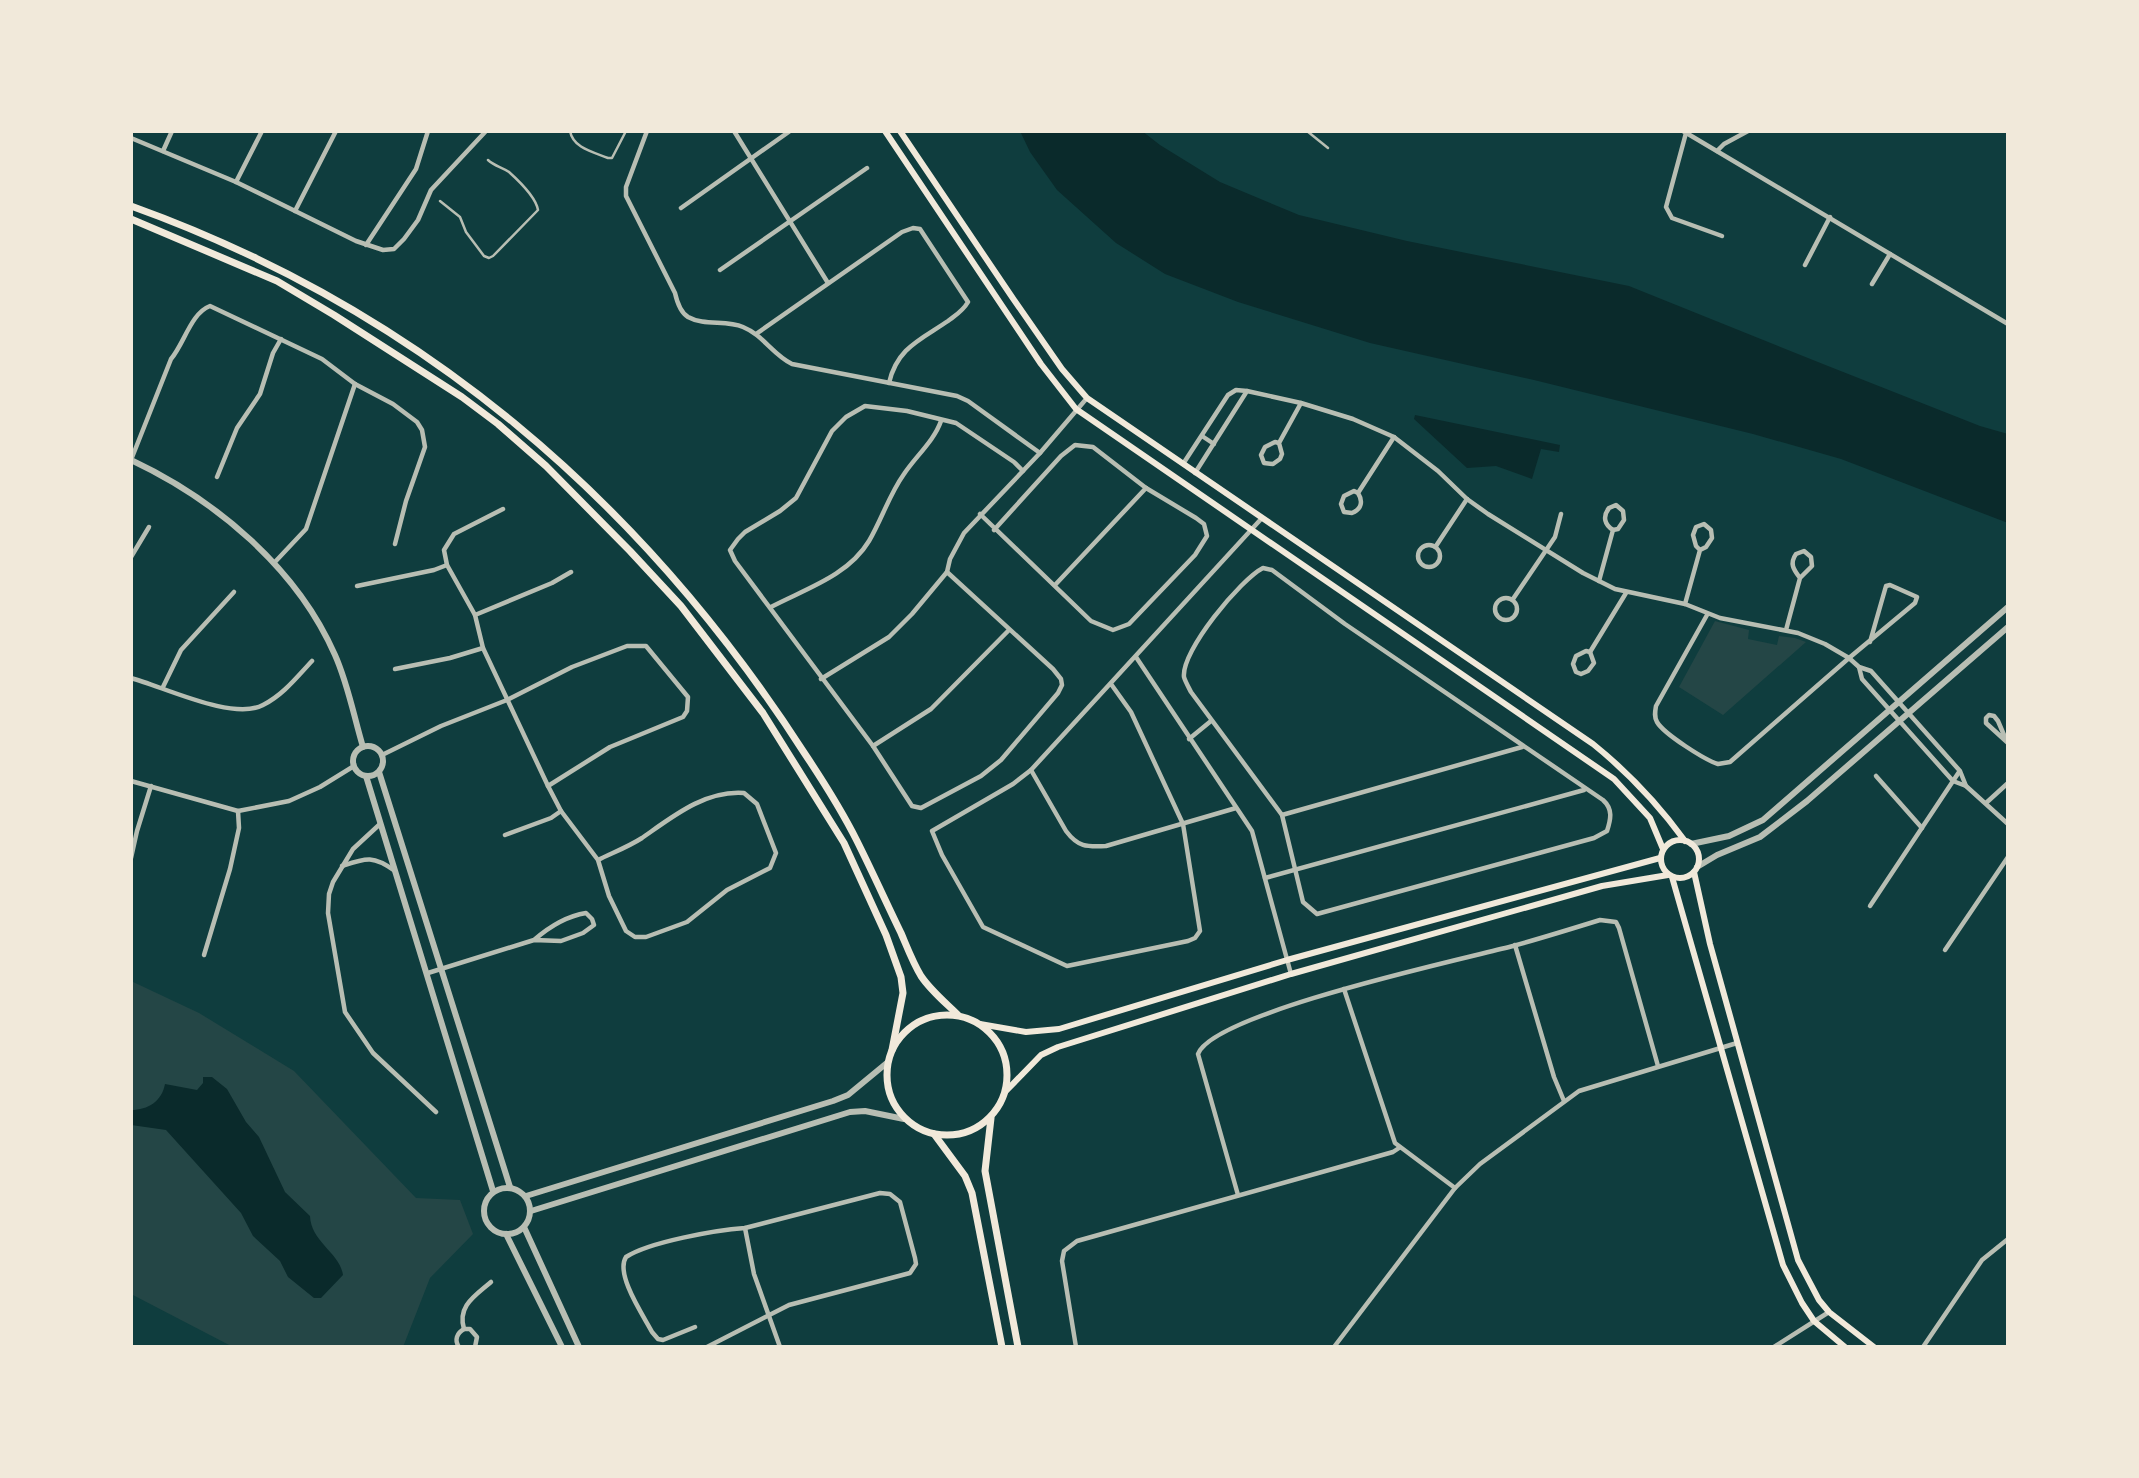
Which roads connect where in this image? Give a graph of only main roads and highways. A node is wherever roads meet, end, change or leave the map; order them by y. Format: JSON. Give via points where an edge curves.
{"nodes":[{"id":1,"x":885,"y":131,"type":"edge"},
{"id":2,"x":900,"y":131,"type":"edge"},
{"id":3,"x":131,"y":206,"type":"edge"},
{"id":4,"x":131,"y":219,"type":"edge"},
{"id":5,"x":1688,"y":842,"type":"junction"},
{"id":6,"x":1664,"y":849,"type":"junction"},
{"id":7,"x":1660,"y":858,"type":"junction"},
{"id":8,"x":1696,"y":870,"type":"junction"},
{"id":9,"x":1670,"y":876,"type":"junction"},
{"id":10,"x":958,"y":1015,"type":"junction"},
{"id":11,"x":980,"y":1024,"type":"junction"},
{"id":12,"x":892,"y":1050,"type":"junction"},
{"id":13,"x":1006,"y":1091,"type":"junction"},
{"id":14,"x":991,"y":1117,"type":"junction"},
{"id":15,"x":934,"y":1134,"type":"junction"},
{"id":16,"x":1002,"y":1347,"type":"edge"},
{"id":17,"x":1018,"y":1347,"type":"edge"},
{"id":18,"x":1845,"y":1347,"type":"edge"},
{"id":19,"x":1874,"y":1347,"type":"edge"}],
"edges":[{"from":1,"to":6,"type":"main road","via":[[1076,409],[1580,753],[1614,779],[1650,818]]},
{"from":2,"to":5,"type":"main road","via":[[1062,369],[1087,398],[1593,744],[1625,769]]},
{"from":3,"to":10,"type":"main road","via":[[257,257],[354,311],[470,386],[589,488],[692,597],[778,711],[856,838],[920,975]]},
{"from":4,"to":12,"type":"main road","via":[[277,281],[462,397],[546,466],[681,606],[763,713],[844,842],[901,977],[903,993]]},
{"from":5,"to":6,"type":"main road","via":[[1673,841]]},
{"from":5,"to":8,"type":"main road","via":[[1699,854]]},
{"from":6,"to":7,"type":"main road"},
{"from":7,"to":9,"type":"main road"},
{"from":7,"to":11,"type":"main road","via":[[1287,960],[1059,1029],[1026,1032]]},
{"from":8,"to":9,"type":"main road","via":[[1686,878]]},
{"from":8,"to":19,"type":"main road","via":[[1710,944],[1798,1260],[1829,1312]]},
{"from":9,"to":13,"type":"main road","via":[[1602,886],[1291,974],[1058,1047],[1041,1055]]},
{"from":9,"to":18,"type":"main road","via":[[1783,1265],[1814,1321]]},
{"from":10,"to":11,"type":"main road"},
{"from":10,"to":12,"type":"main road","via":[[935,1015],[914,1024]]},
{"from":11,"to":13,"type":"main road","via":[[992,1033],[1004,1053]]},
{"from":12,"to":15,"type":"main road","via":[[886,1077],[895,1106],[904,1119]]},
{"from":13,"to":14,"type":"main road"},
{"from":14,"to":15,"type":"main road","via":[[965,1133]]},
{"from":14,"to":17,"type":"main road","via":[[986,1180]]},
{"from":15,"to":16,"type":"main road","via":[[972,1193]]}]}
